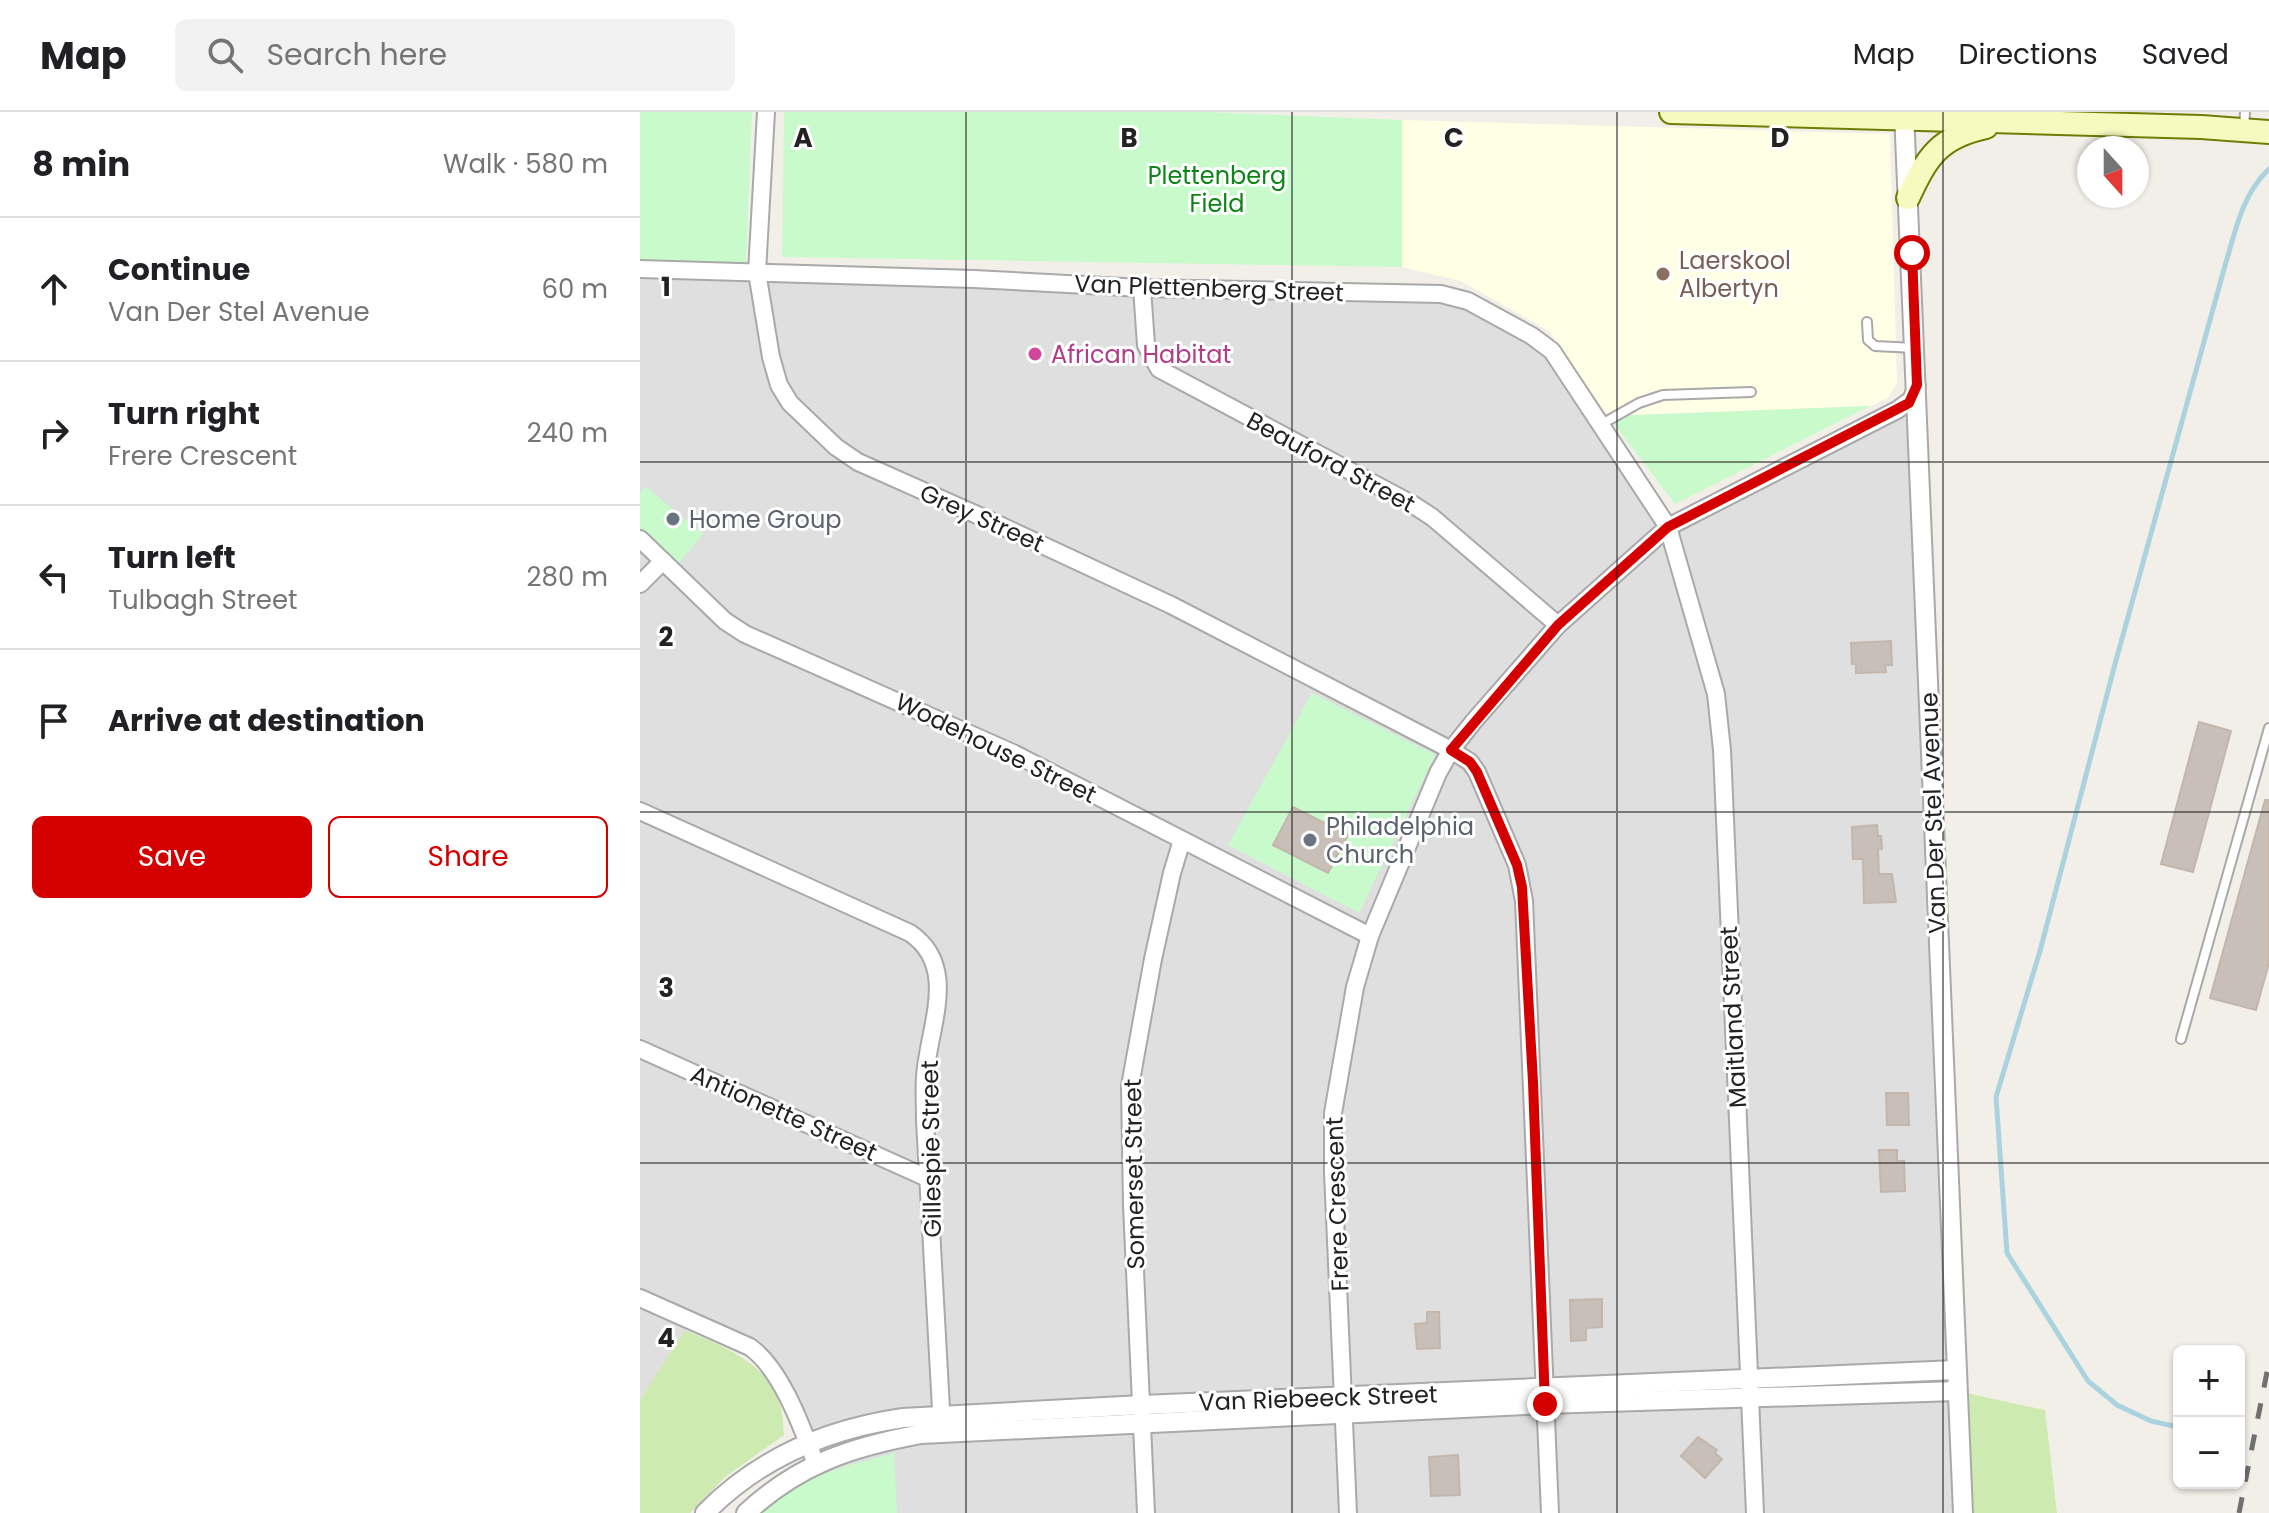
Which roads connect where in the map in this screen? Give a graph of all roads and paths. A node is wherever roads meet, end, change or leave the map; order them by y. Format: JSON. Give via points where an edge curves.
{"nodes":[{"id":1,"x":766,"y":112,"type":"edge"},
{"id":2,"x":1671,"y":112,"type":"edge"},
{"id":3,"x":1904,"y":115,"type":"edge"},
{"id":4,"x":2015,"y":121,"type":"junction"},
{"id":5,"x":2244,"y":121,"type":"edge"},
{"id":6,"x":2269,"y":132,"type":"edge"},
{"id":7,"x":1908,"y":198,"type":"junction"},
{"id":8,"x":640,"y":269,"type":"edge"},
{"id":9,"x":757,"y":272,"type":"junction"},
{"id":10,"x":1142,"y":288,"type":"junction"},
{"id":11,"x":1867,"y":322,"type":"dead end"},
{"id":12,"x":1916,"y":348,"type":"junction"},
{"id":13,"x":1917,"y":385,"type":"junction"},
{"id":14,"x":1751,"y":392,"type":"dead end"},
{"id":15,"x":1600,"y":425,"type":"junction"},
{"id":16,"x":1668,"y":527,"type":"junction"},
{"id":17,"x":640,"y":539,"type":"edge"},
{"id":18,"x":663,"y":561,"type":"junction"},
{"id":19,"x":640,"y":584,"type":"edge"},
{"id":20,"x":1558,"y":625,"type":"junction"},
{"id":21,"x":2269,"y":728,"type":"edge"},
{"id":22,"x":1451,"y":750,"type":"junction"},
{"id":23,"x":640,"y":811,"type":"edge"},
{"id":24,"x":1182,"y":840,"type":"junction"},
{"id":25,"x":1370,"y":936,"type":"junction"},
{"id":26,"x":2181,"y":1039,"type":"dead end"},
{"id":27,"x":640,"y":1049,"type":"edge"},
{"id":28,"x":927,"y":1178,"type":"junction"},
{"id":29,"x":640,"y":1298,"type":"edge"},
{"id":30,"x":1956,"y":1370,"type":"junction"},
{"id":31,"x":1840,"y":1376,"type":"junction"},
{"id":32,"x":1749,"y":1390,"type":"junction"},
{"id":33,"x":1957,"y":1391,"type":"junction"},
{"id":34,"x":1840,"y":1395,"type":"junction"},
{"id":35,"x":1545,"y":1396,"type":"junction"},
{"id":36,"x":1142,"y":1405,"type":"junction"},
{"id":37,"x":1344,"y":1406,"type":"junction"},
{"id":38,"x":942,"y":1424,"type":"junction"},
{"id":39,"x":1142,"y":1425,"type":"junction"},
{"id":40,"x":808,"y":1442,"type":"junction"},
{"id":41,"x":816,"y":1464,"type":"junction"},
{"id":42,"x":705,"y":1513,"type":"edge"},
{"id":43,"x":746,"y":1513,"type":"edge"},
{"id":44,"x":1146,"y":1513,"type":"edge"},
{"id":45,"x":1348,"y":1513,"type":"edge"},
{"id":46,"x":1550,"y":1513,"type":"edge"},
{"id":47,"x":1755,"y":1513,"type":"edge"},
{"id":48,"x":1963,"y":1513,"type":"edge"}],
"edges":[{"from":1,"to":9,"type":"street","name":"Grey Street"},
{"from":2,"to":3,"type":"main road"},
{"from":3,"to":4,"type":"main road"},
{"from":3,"to":7,"type":"street","name":"Van Der Stel Avenue"},
{"from":4,"to":5,"type":"main road"},
{"from":4,"to":7,"type":"main road","via":[[1965,132],[1941,145],[1924,164]]},
{"from":5,"to":6,"type":"main road"},
{"from":7,"to":12,"type":"street","name":"Van Der Stel Avenue"},
{"from":8,"to":9,"type":"street","name":"Van Plettenberg Street"},
{"from":9,"to":10,"type":"street","name":"Van Plettenberg Street"},
{"from":9,"to":22,"type":"street","name":"Grey Street","via":[[779,385],[790,403],[842,452],[1171,605]]},
{"from":10,"to":15,"type":"street","name":"Van Plettenberg Street","via":[[1458,297],[1550,349]]},
{"from":10,"to":20,"type":"street","name":"Beauford Street","via":[[1146,345],[1159,369],[1412,504]]},
{"from":11,"to":12,"type":"lane","via":[[1868,340],[1875,346]]},
{"from":12,"to":13,"type":"street","name":"Van Der Stel Avenue"},
{"from":13,"to":16,"type":"street","name":"Frere Crescent","via":[[1911,400],[1897,410]]},
{"from":13,"to":30,"type":"street","name":"Van Der Stel Avenue"},
{"from":14,"to":15,"type":"lane","via":[[1663,395]]},
{"from":15,"to":16,"type":"street","name":"Van Plettenberg Street"},
{"from":16,"to":20,"type":"street","name":"Frere Crescent"},
{"from":16,"to":32,"type":"street","name":"Maitland Street","via":[[1720,720]]},
{"from":17,"to":18,"type":"street","name":"Wodehouse Street"},
{"from":18,"to":19,"type":"street"},
{"from":18,"to":24,"type":"street","name":"Wodehouse Street","via":[[745,634],[1015,754]]},
{"from":20,"to":22,"type":"street","name":"Frere Crescent"},
{"from":21,"to":26,"type":"lane"},
{"from":22,"to":25,"type":"street","name":"Frere Crescent"},
{"from":22,"to":35,"type":"street","name":"Grey Street","via":[[1477,772],[1522,887]]},
{"from":23,"to":28,"type":"street","name":"Gillespie Street","via":[[922,943],[939,982],[925,1077]]},
{"from":24,"to":25,"type":"street","name":"Wodehouse Street"},
{"from":24,"to":36,"type":"street","name":"Somerset Street","via":[[1130,1086]]},
{"from":25,"to":37,"type":"street","name":"Frere Crescent","via":[[1348,1019],[1333,1113]]},
{"from":27,"to":28,"type":"street","name":"Antionette Street"},
{"from":28,"to":38,"type":"street","name":"Gillespie Street"},
{"from":29,"to":40,"type":"street","via":[[756,1351],[786,1394]]},
{"from":30,"to":31,"type":"street","name":"Van Riebeeck Street"},
{"from":30,"to":33,"type":"street","name":"Van Der Stel Avenue"},
{"from":31,"to":32,"type":"street","name":"Van Riebeeck Street"},
{"from":31,"to":34,"type":"street"},
{"from":32,"to":34,"type":"street","name":"Van Riebeeck Street"},
{"from":32,"to":35,"type":"street","name":"Van Riebeeck Street"},
{"from":32,"to":47,"type":"street","name":"Maitland Street"},
{"from":33,"to":34,"type":"street","name":"Van Riebeeck Street"},
{"from":33,"to":48,"type":"street","name":"Van Der Stel Avenue"},
{"from":35,"to":37,"type":"street","name":"Van Riebeeck Street"},
{"from":35,"to":46,"type":"street","name":"Grey Street"},
{"from":36,"to":37,"type":"street","name":"Van Riebeeck Street"},
{"from":36,"to":38,"type":"street","name":"Van Riebeeck Street"},
{"from":36,"to":39,"type":"street","name":"Somerset Street"},
{"from":37,"to":39,"type":"street","name":"Van Riebeeck Street"},
{"from":37,"to":45,"type":"street","name":"Frere Crescent"},
{"from":38,"to":39,"type":"street","name":"Van Riebeeck Street"},
{"from":38,"to":40,"type":"street","name":"Van Riebeeck Street","via":[[865,1424]]},
{"from":38,"to":41,"type":"street","name":"Van Riebeeck Street"},
{"from":39,"to":44,"type":"street","name":"Somerset Street"},
{"from":40,"to":41,"type":"street"},
{"from":40,"to":42,"type":"street","name":"Van Riebeeck Street","via":[[760,1467]]},
{"from":41,"to":43,"type":"street","name":"Van Riebeeck Street"}]}
